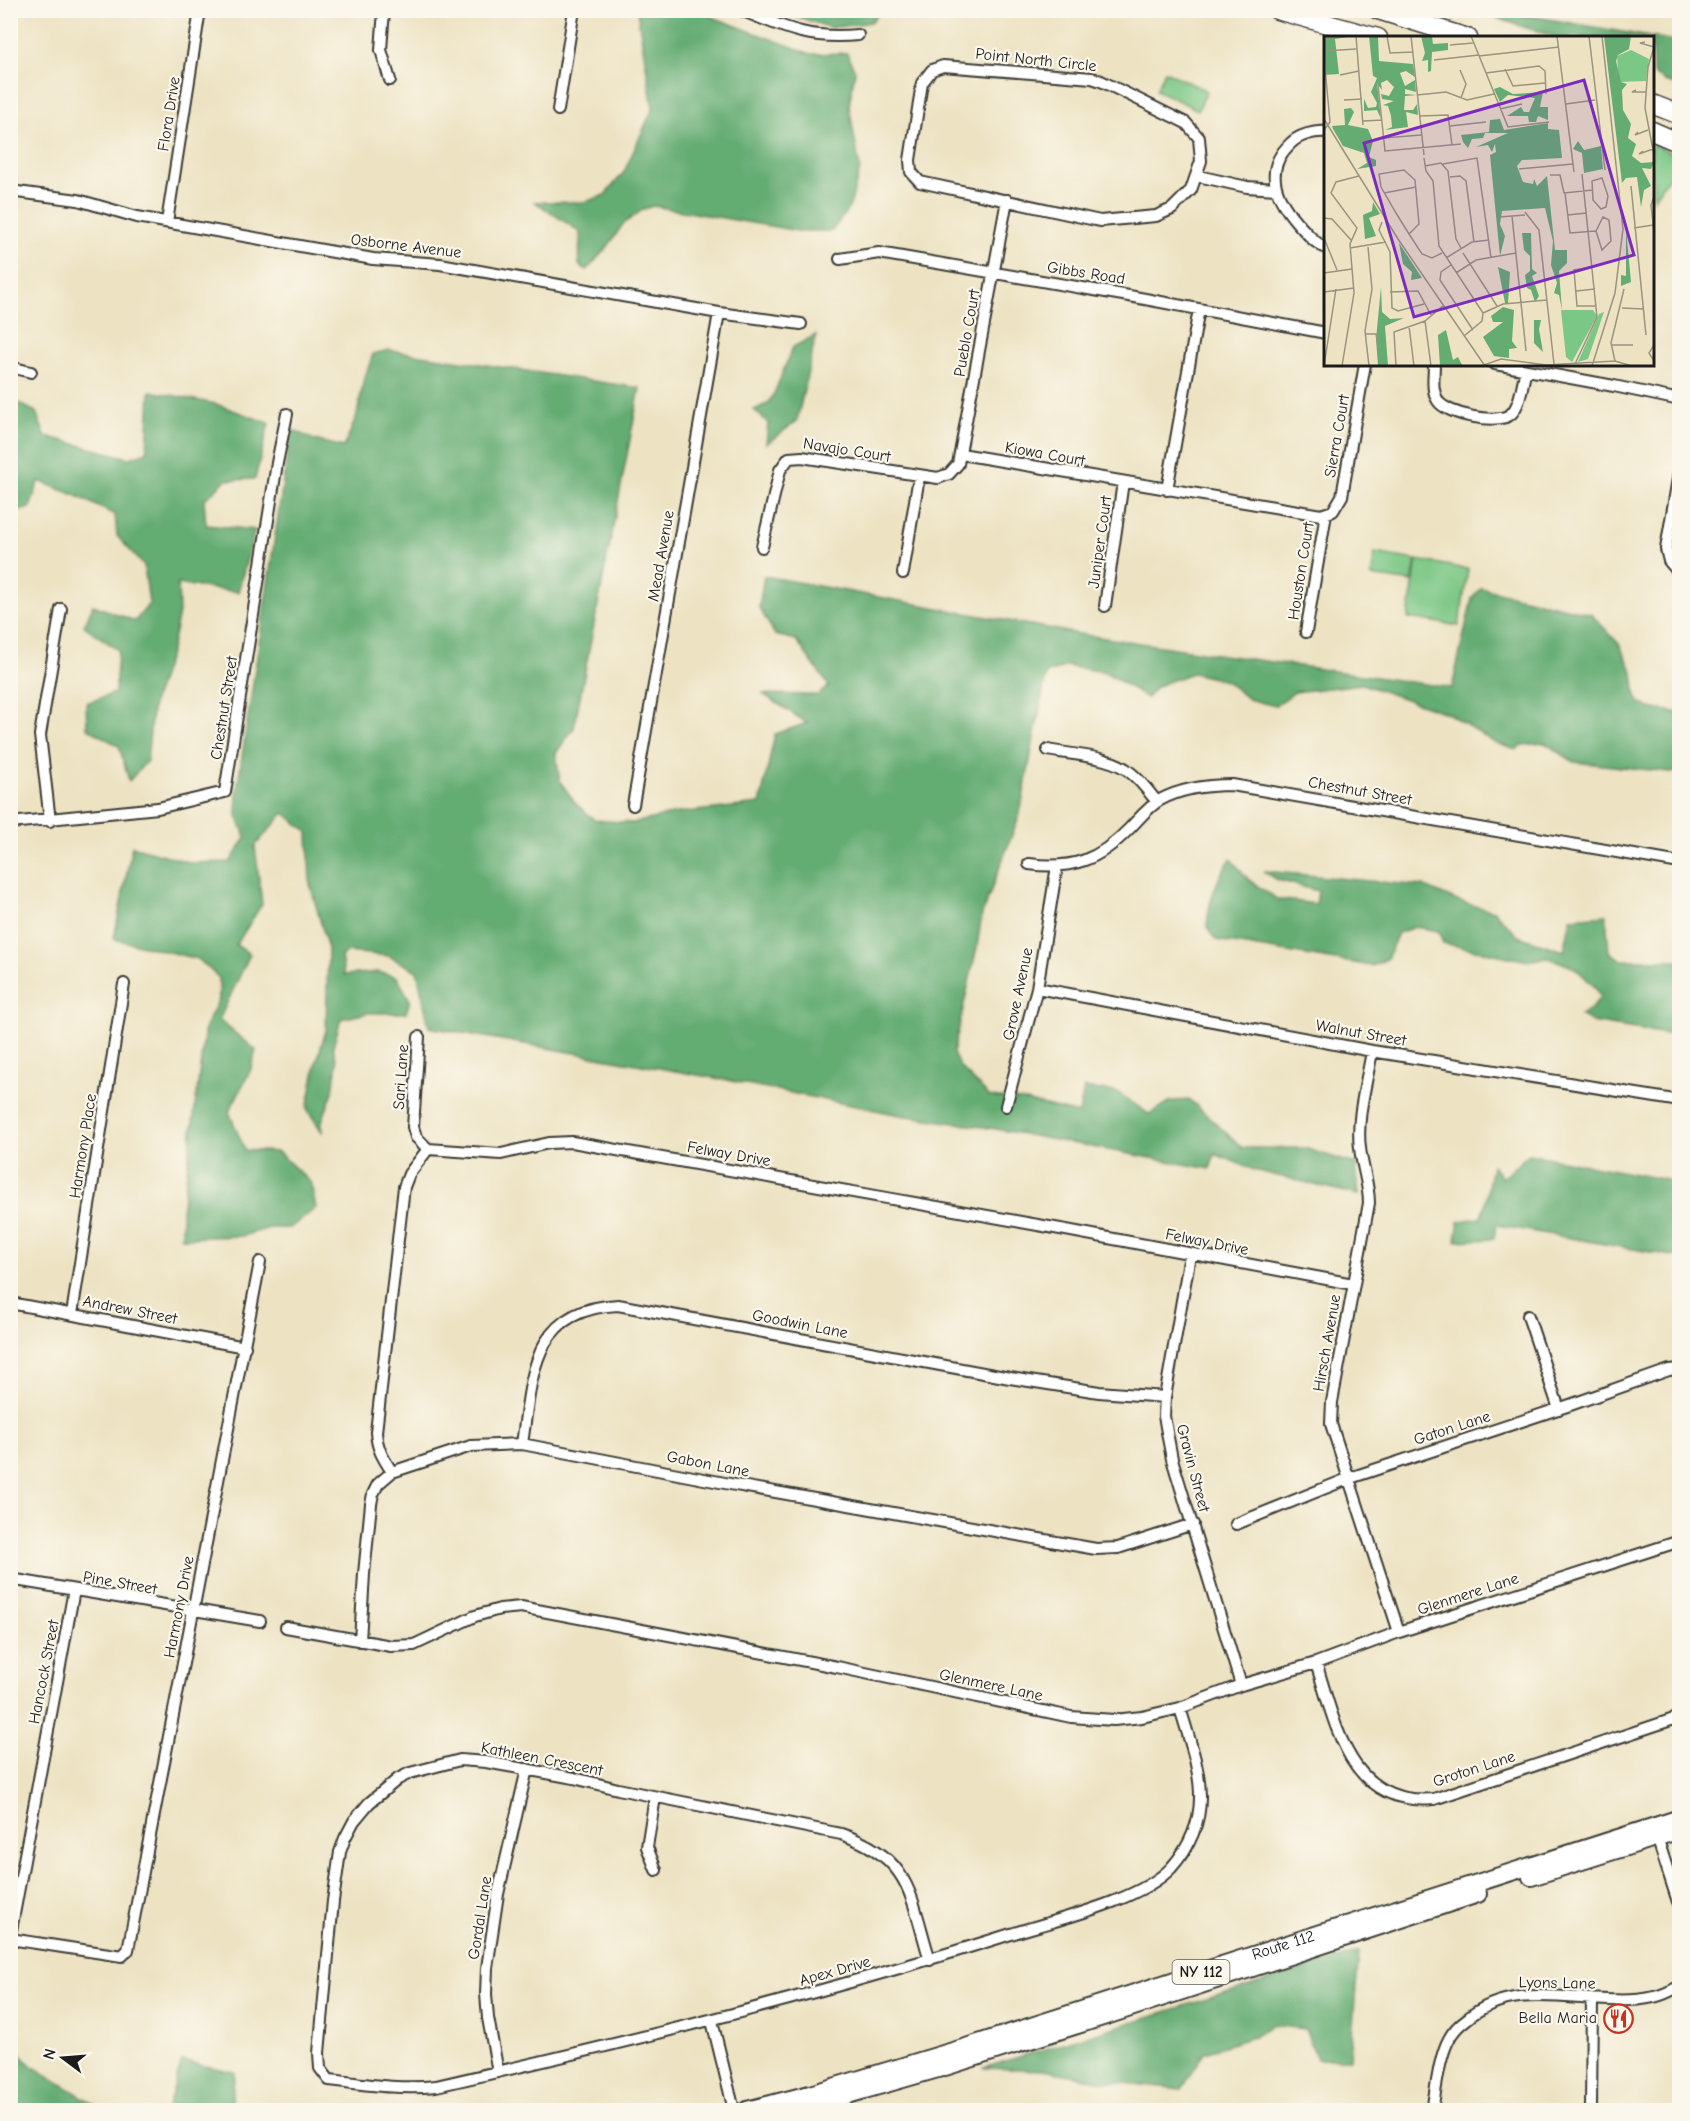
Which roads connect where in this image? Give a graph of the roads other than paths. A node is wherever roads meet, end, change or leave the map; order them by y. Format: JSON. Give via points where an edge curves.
{"nodes":[{"id":1,"x":200,"y":10,"type":"edge"},
{"id":2,"x":384,"y":10,"type":"edge"},
{"id":3,"x":574,"y":10,"type":"edge"},
{"id":4,"x":741,"y":10,"type":"edge"},
{"id":5,"x":1277,"y":10,"type":"edge"},
{"id":6,"x":1378,"y":10,"type":"edge"},
{"id":7,"x":858,"y":35,"type":"dead end"},
{"id":8,"x":1371,"y":36,"type":"edge"},
{"id":9,"x":1461,"y":36,"type":"edge"},
{"id":10,"x":390,"y":80,"type":"dead end"},
{"id":11,"x":1654,"y":104,"type":"edge"},
{"id":12,"x":558,"y":110,"type":"dead end"},
{"id":13,"x":1680,"y":115,"type":"edge"},
{"id":14,"x":1654,"y":131,"type":"edge"},
{"id":15,"x":1324,"y":132,"type":"edge"},
{"id":16,"x":1680,"y":143,"type":"edge"},
{"id":17,"x":1198,"y":176,"type":"junction"},
{"id":18,"x":1276,"y":189,"type":"junction"},
{"id":19,"x":10,"y":191,"type":"edge"},
{"id":20,"x":1007,"y":200,"type":"junction"},
{"id":21,"x":167,"y":222,"type":"junction"},
{"id":22,"x":1324,"y":247,"type":"edge"},
{"id":23,"x":840,"y":259,"type":"dead end"},
{"id":24,"x":993,"y":272,"type":"junction"},
{"id":25,"x":1198,"y":309,"type":"junction"},
{"id":26,"x":719,"y":313,"type":"junction"},
{"id":27,"x":801,"y":324,"type":"dead end"},
{"id":28,"x":1324,"y":333,"type":"edge"},
{"id":29,"x":1365,"y":366,"type":"edge"},
{"id":30,"x":1434,"y":366,"type":"edge"},
{"id":31,"x":1505,"y":366,"type":"edge"},
{"id":32,"x":10,"y":367,"type":"edge"},
{"id":33,"x":1526,"y":370,"type":"junction"},
{"id":34,"x":31,"y":372,"type":"dead end"},
{"id":35,"x":1680,"y":400,"type":"edge"},
{"id":36,"x":287,"y":414,"type":"dead end"},
{"id":37,"x":962,"y":454,"type":"junction"},
{"id":38,"x":1680,"y":467,"type":"edge"},
{"id":39,"x":955,"y":469,"type":"joint"},
{"id":40,"x":919,"y":477,"type":"junction"},
{"id":41,"x":1124,"y":482,"type":"junction"},
{"id":42,"x":1167,"y":490,"type":"junction"},
{"id":43,"x":1330,"y":512,"type":"junction"},
{"id":44,"x":762,"y":547,"type":"dead end"},
{"id":45,"x":903,"y":573,"type":"dead end"},
{"id":46,"x":1680,"y":574,"type":"edge"},
{"id":47,"x":1105,"y":606,"type":"dead end"},
{"id":48,"x":61,"y":609,"type":"dead end"},
{"id":49,"x":1306,"y":632,"type":"dead end"},
{"id":50,"x":1048,"y":750,"type":"dead end"},
{"id":51,"x":1157,"y":802,"type":"junction"},
{"id":52,"x":633,"y":805,"type":"dead end"},
{"id":53,"x":50,"y":821,"type":"junction"},
{"id":54,"x":10,"y":823,"type":"edge"},
{"id":55,"x":1680,"y":862,"type":"edge"},
{"id":56,"x":1029,"y":864,"type":"dead end"},
{"id":57,"x":1057,"y":866,"type":"junction"},
{"id":58,"x":124,"y":984,"type":"dead end"},
{"id":59,"x":1037,"y":988,"type":"junction"},
{"id":60,"x":418,"y":1037,"type":"dead end"},
{"id":61,"x":1372,"y":1051,"type":"junction"},
{"id":62,"x":1680,"y":1101,"type":"edge"},
{"id":63,"x":1006,"y":1106,"type":"dead end"},
{"id":64,"x":428,"y":1149,"type":"junction"},
{"id":65,"x":1190,"y":1254,"type":"junction"},
{"id":66,"x":260,"y":1262,"type":"dead end"},
{"id":67,"x":1353,"y":1284,"type":"junction"},
{"id":68,"x":10,"y":1303,"type":"edge"},
{"id":69,"x":72,"y":1314,"type":"junction"},
{"id":70,"x":1528,"y":1316,"type":"dead end"},
{"id":71,"x":245,"y":1347,"type":"junction"},
{"id":72,"x":1680,"y":1369,"type":"edge"},
{"id":73,"x":1165,"y":1397,"type":"junction"},
{"id":74,"x":1559,"y":1409,"type":"junction"},
{"id":75,"x":522,"y":1444,"type":"junction"},
{"id":76,"x":392,"y":1472,"type":"junction"},
{"id":77,"x":1350,"y":1478,"type":"junction"},
{"id":78,"x":1193,"y":1524,"type":"junction"},
{"id":79,"x":1236,"y":1524,"type":"dead end"},
{"id":80,"x":1680,"y":1541,"type":"edge"},
{"id":81,"x":10,"y":1579,"type":"edge"},
{"id":82,"x":74,"y":1590,"type":"junction"},
{"id":83,"x":193,"y":1611,"type":"junction"},
{"id":84,"x":260,"y":1622,"type":"dead end"},
{"id":85,"x":285,"y":1627,"type":"dead end"},
{"id":86,"x":1399,"y":1632,"type":"junction"},
{"id":87,"x":360,"y":1641,"type":"junction"},
{"id":88,"x":1316,"y":1663,"type":"junction"},
{"id":89,"x":1241,"y":1685,"type":"junction"},
{"id":90,"x":1180,"y":1708,"type":"junction"},
{"id":91,"x":1680,"y":1718,"type":"edge"},
{"id":92,"x":527,"y":1769,"type":"junction"},
{"id":93,"x":655,"y":1797,"type":"junction"},
{"id":94,"x":1680,"y":1818,"type":"edge"},
{"id":95,"x":1680,"y":1830,"type":"edge"},
{"id":96,"x":1655,"y":1832,"type":"junction"},
{"id":97,"x":656,"y":1870,"type":"dead end"},
{"id":98,"x":1680,"y":1908,"type":"edge"},
{"id":99,"x":10,"y":1938,"type":"edge"},
{"id":100,"x":930,"y":1960,"type":"junction"},
{"id":101,"x":1680,"y":1986,"type":"edge"},
{"id":102,"x":1592,"y":1999,"type":"junction"},
{"id":103,"x":712,"y":2021,"type":"junction"},
{"id":104,"x":498,"y":2072,"type":"junction"},
{"id":105,"x":329,"y":2080,"type":"joint"},
{"id":106,"x":734,"y":2110,"type":"edge"},
{"id":107,"x":747,"y":2110,"type":"edge"},
{"id":108,"x":795,"y":2110,"type":"edge"},
{"id":109,"x":1432,"y":2110,"type":"edge"},
{"id":110,"x":1590,"y":2110,"type":"edge"}],
"edges":[{"from":1,"to":21,"type":"street","name":"Flora Drive"},
{"from":2,"to":10,"type":"street","via":[[381,50]]},
{"from":3,"to":12,"type":"street"},
{"from":4,"to":7,"type":"street","via":[[805,34],[831,38]]},
{"from":5,"to":8,"type":"highway"},
{"from":6,"to":9,"type":"highway"},
{"from":11,"to":13,"type":"highway"},
{"from":14,"to":16,"type":"highway"},
{"from":15,"to":18,"type":"street","via":[[1297,137],[1280,154],[1274,172]]},
{"from":17,"to":18,"type":"street"},
{"from":17,"to":20,"type":"street","name":"Point North Circle","via":[[1178,204],[1156,216],[1100,221]]},
{"from":17,"to":20,"type":"street","name":"Point North Circle","via":[[1202,152],[1191,127],[1101,81],[943,66],[932,70],[922,83],[910,160],[914,177],[924,184]]},
{"from":18,"to":22,"type":"street","via":[[1290,216]]},
{"from":19,"to":21,"type":"street","name":"Osborne Avenue","via":[[78,200],[118,213]]},
{"from":20,"to":24,"type":"street","name":"Pueblo Court"},
{"from":21,"to":26,"type":"street","name":"Osborne Avenue"},
{"from":23,"to":24,"type":"street","name":"Gibbs Road","via":[[879,253]]},
{"from":24,"to":25,"type":"street","name":"Gibbs Road"},
{"from":24,"to":37,"type":"street","name":"Pueblo Court"},
{"from":25,"to":28,"type":"street","name":"Gibbs Road"},
{"from":25,"to":42,"type":"street"},
{"from":26,"to":27,"type":"street","name":"Osborne Avenue"},
{"from":26,"to":52,"type":"street","name":"Mead Avenue"},
{"from":29,"to":43,"type":"street","name":"Sierra Court","via":[[1342,496]]},
{"from":30,"to":33,"type":"street","via":[[1433,390],[1438,402],[1458,413],[1501,420],[1516,408]]},
{"from":31,"to":33,"type":"street"},
{"from":32,"to":34,"type":"street"},
{"from":33,"to":35,"type":"street"},
{"from":36,"to":53,"type":"street","name":"Chestnut Street","via":[[225,792],[158,808]]},
{"from":37,"to":39,"type":"street","name":"Pueblo Court"},
{"from":37,"to":41,"type":"street","name":"Kiowa Court"},
{"from":38,"to":46,"type":"street","via":[[1666,549],[1669,561]]},
{"from":39,"to":40,"type":"street","name":"Navajo Court","via":[[938,478]]},
{"from":40,"to":44,"type":"street","name":"Navajo Court","via":[[789,458],[780,470]]},
{"from":40,"to":45,"type":"street"},
{"from":41,"to":42,"type":"street"},
{"from":41,"to":47,"type":"street","name":"Juniper Court"},
{"from":42,"to":43,"type":"street","via":[[1321,515]]},
{"from":43,"to":49,"type":"street","name":"Houston Court"},
{"from":48,"to":53,"type":"street","via":[[40,729]]},
{"from":50,"to":51,"type":"street","via":[[1118,765],[1130,772]]},
{"from":51,"to":55,"type":"street","name":"Chestnut Street","via":[[1185,789],[1232,784]]},
{"from":51,"to":57,"type":"street","name":"Chestnut Street","via":[[1101,854]]},
{"from":53,"to":54,"type":"street","name":"Chestnut Street"},
{"from":56,"to":57,"type":"street","name":"Chestnut Street"},
{"from":57,"to":59,"type":"street","name":"Grove Avenue"},
{"from":58,"to":69,"type":"street","name":"Harmony Place"},
{"from":59,"to":61,"type":"street","name":"Walnut Street"},
{"from":59,"to":63,"type":"street","name":"Grove Avenue"},
{"from":60,"to":64,"type":"street","name":"Sari Lane","via":[[412,1127]]},
{"from":61,"to":62,"type":"street","name":"Walnut Street"},
{"from":61,"to":67,"type":"street","name":"Hirsch Avenue","via":[[1359,1129],[1369,1203]]},
{"from":64,"to":65,"type":"street","name":"Felway Drive","via":[[501,1154],[572,1142]]},
{"from":64,"to":76,"type":"street","via":[[408,1174],[404,1186],[376,1432],[379,1450]]},
{"from":65,"to":67,"type":"street","name":"Felway Drive"},
{"from":65,"to":73,"type":"street","name":"Gravin Street"},
{"from":66,"to":71,"type":"street","name":"Harmony Drive"},
{"from":67,"to":77,"type":"street","name":"Hirsch Avenue","via":[[1331,1424]]},
{"from":68,"to":69,"type":"street","name":"Andrew Street"},
{"from":69,"to":71,"type":"street","name":"Andrew Street"},
{"from":70,"to":74,"type":"street"},
{"from":71,"to":83,"type":"street","name":"Harmony Drive"},
{"from":72,"to":74,"type":"street","name":"Gaton Lane"},
{"from":73,"to":75,"type":"street","name":"Goodwin Lane","via":[[1099,1392],[1010,1378],[618,1305],[603,1306],[569,1318],[542,1347],[532,1372]]},
{"from":73,"to":78,"type":"street","name":"Gravin Street","via":[[1164,1416],[1172,1459]]},
{"from":74,"to":77,"type":"street","name":"Gaton Lane"},
{"from":75,"to":76,"type":"street","name":"Gabon Lane","via":[[471,1446]]},
{"from":75,"to":78,"type":"street","name":"Gabon Lane","via":[[1096,1549],[1119,1548]]},
{"from":76,"to":87,"type":"street","via":[[373,1494]]},
{"from":77,"to":79,"type":"street","name":"Gaton Lane"},
{"from":77,"to":86,"type":"street","name":"Hirsch Avenue"},
{"from":78,"to":89,"type":"street","name":"Gravin Street"},
{"from":80,"to":86,"type":"street","name":"Glenmere Lane"},
{"from":81,"to":82,"type":"street","name":"Pine Street"},
{"from":82,"to":83,"type":"street","name":"Pine Street"},
{"from":82,"to":99,"type":"street","name":"Hancock Street"},
{"from":83,"to":84,"type":"street","name":"Pine Street"},
{"from":83,"to":99,"type":"street","name":"Harmony Drive","via":[[128,1950],[122,1956]]},
{"from":85,"to":87,"type":"street","name":"Glenmere Lane"},
{"from":86,"to":88,"type":"street","name":"Glenmere Lane"},
{"from":87,"to":90,"type":"street","name":"Glenmere Lane","via":[[414,1645],[475,1616],[521,1607],[837,1667],[1071,1717],[1114,1720]]},
{"from":88,"to":89,"type":"street","name":"Glenmere Lane"},
{"from":88,"to":91,"type":"street","name":"Groton Lane","via":[[1346,1753],[1369,1780],[1395,1796],[1434,1798]]},
{"from":89,"to":90,"type":"street","name":"Glenmere Lane"},
{"from":90,"to":100,"type":"street","name":"Apex Drive","via":[[1200,1786],[1201,1808],[1190,1841],[1170,1869],[1138,1892],[1113,1902]]},
{"from":92,"to":93,"type":"street","name":"Kathleen Crescent"},
{"from":92,"to":104,"type":"street","name":"Gordal Lane","via":[[498,1894],[488,1968],[488,2018]]},
{"from":92,"to":105,"type":"street","name":"Kathleen Crescent","via":[[460,1760],[410,1773],[385,1788],[354,1821],[340,1851],[333,1901],[319,2053],[320,2068]]},
{"from":93,"to":97,"type":"street","via":[[647,1847]]},
{"from":93,"to":100,"type":"street","name":"Kathleen Crescent","via":[[863,1841],[882,1853],[904,1879]]},
{"from":94,"to":96,"type":"main road","name":"Route 112","number":"NY 112"},
{"from":95,"to":96,"type":"main road","name":"Route 112","number":"NY 112"},
{"from":96,"to":98,"type":"street"},
{"from":96,"to":107,"type":"main road","name":"Route 112","number":"NY 112","via":[[963,2048]]},
{"from":96,"to":108,"type":"main road","name":"Route 112","number":"NY 112","via":[[1102,2017]]},
{"from":100,"to":103,"type":"street","name":"Apex Drive"},
{"from":101,"to":102,"type":"street","name":"Lyons Lane","via":[[1653,1997]]},
{"from":102,"to":109,"type":"street","name":"Lyons Lane","via":[[1510,1997],[1476,2012],[1448,2040]]},
{"from":102,"to":110,"type":"street"},
{"from":103,"to":104,"type":"street","name":"Apex Drive"},
{"from":103,"to":106,"type":"street"},
{"from":104,"to":105,"type":"street","name":"Apex Drive","via":[[416,2089]]}]}
